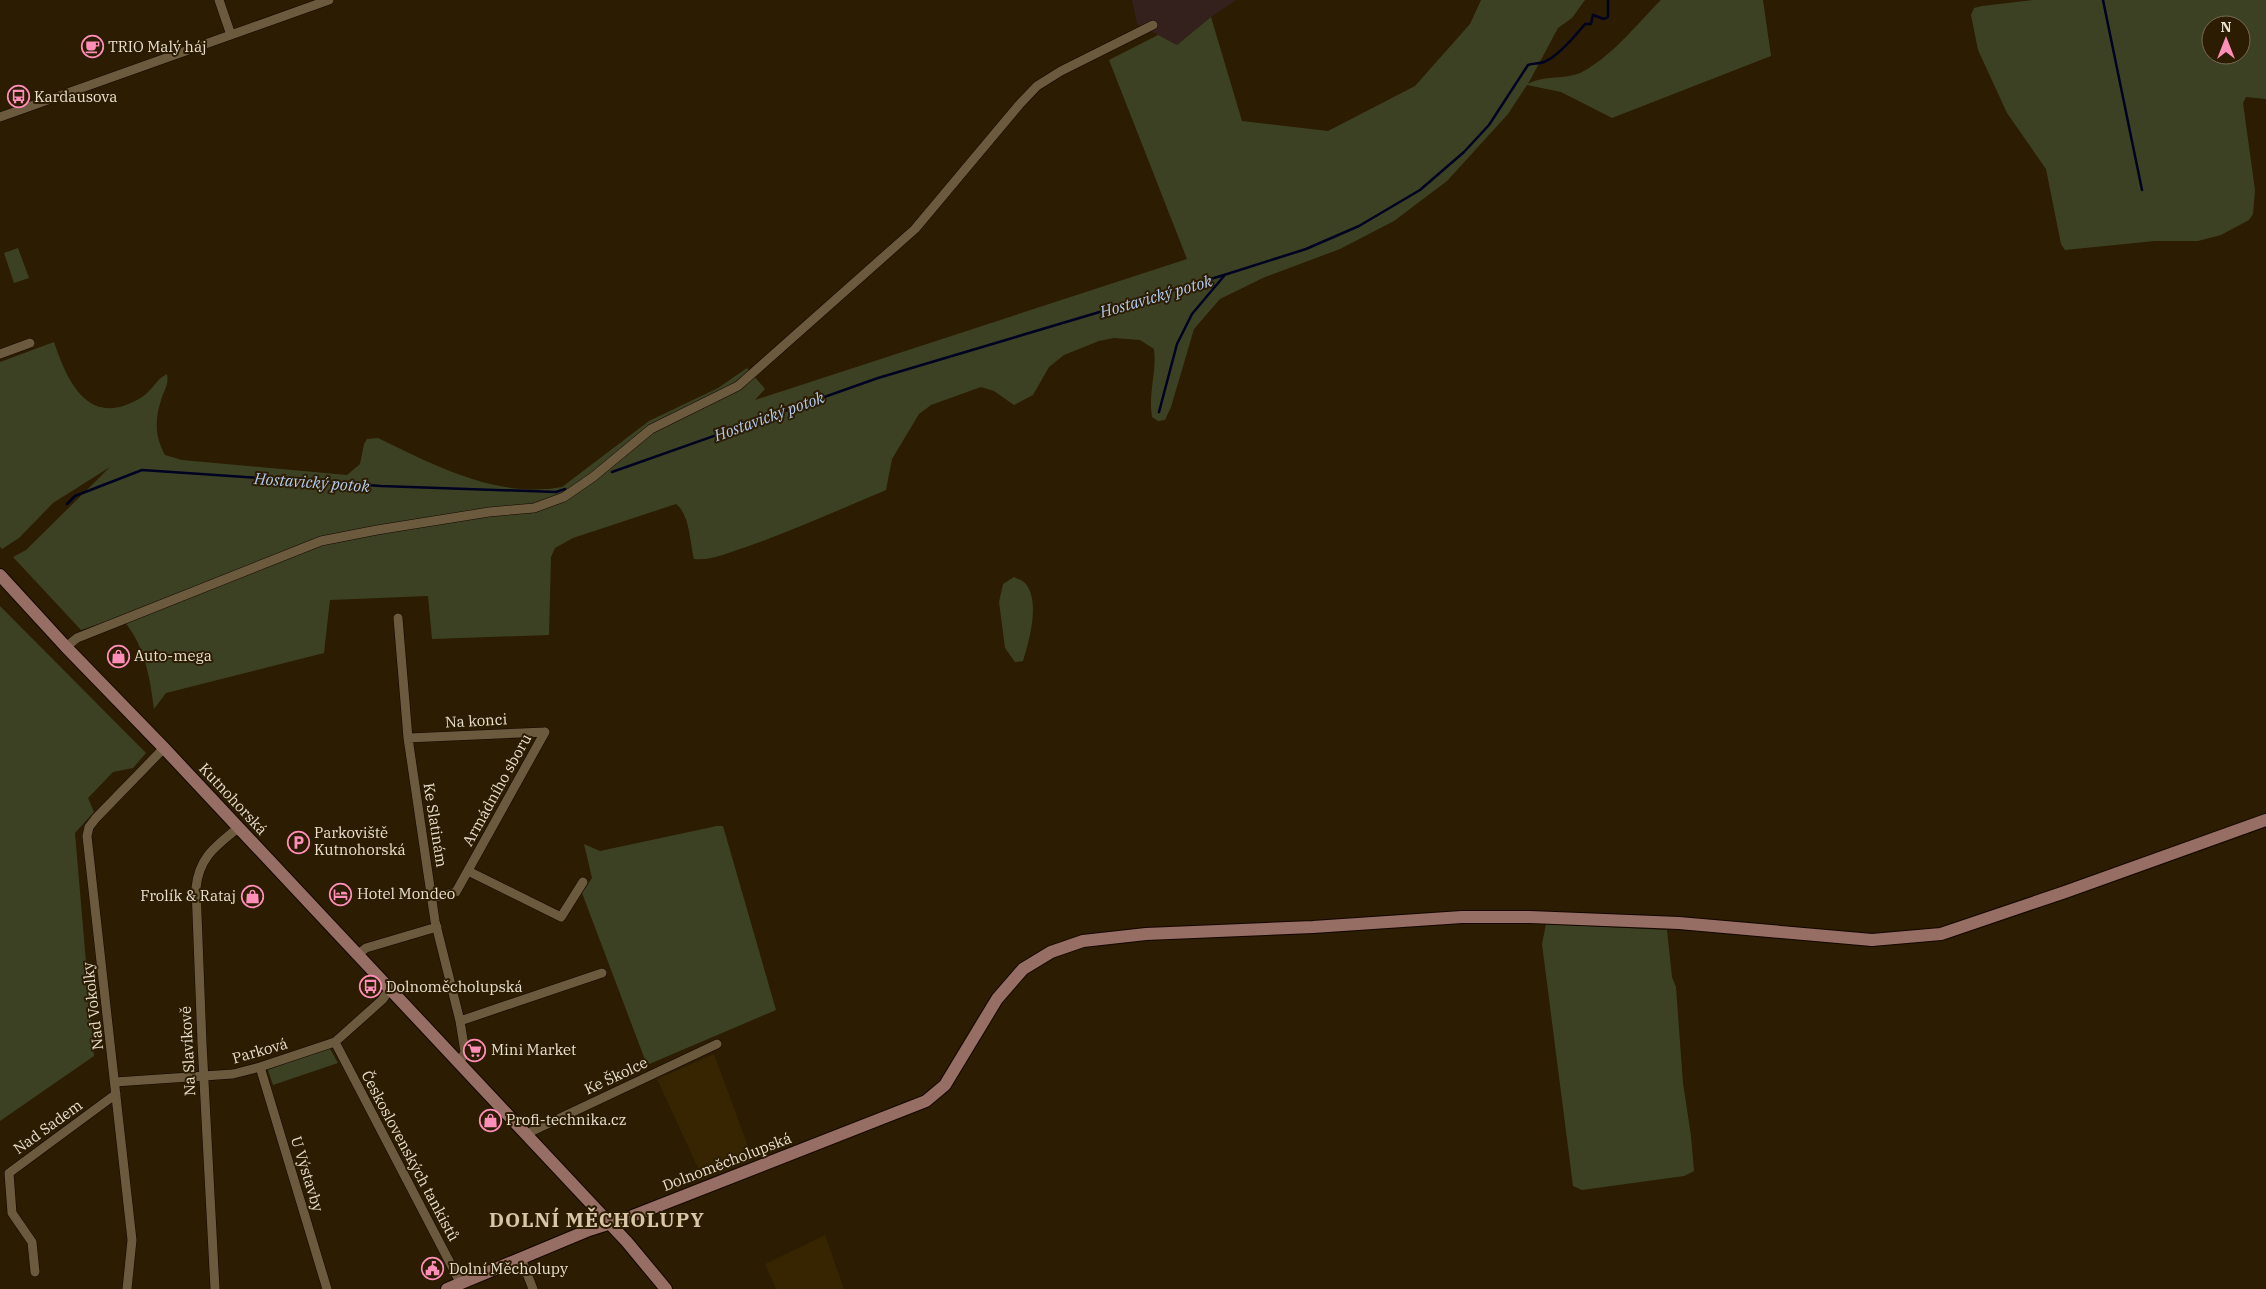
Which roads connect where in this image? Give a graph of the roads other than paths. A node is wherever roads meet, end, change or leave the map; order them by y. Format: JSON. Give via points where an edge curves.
{"nodes":[{"id":1,"x":219,"y":0,"type":"edge"},
{"id":2,"x":329,"y":0,"type":"edge"},
{"id":3,"x":1153,"y":26,"type":"dead end"},
{"id":4,"x":231,"y":35,"type":"junction"},
{"id":5,"x":0,"y":117,"type":"edge"},
{"id":6,"x":30,"y":344,"type":"dead end"},
{"id":7,"x":0,"y":354,"type":"edge"},
{"id":8,"x":0,"y":575,"type":"edge"},
{"id":9,"x":398,"y":618,"type":"dead end"},
{"id":10,"x":66,"y":647,"type":"junction"},
{"id":11,"x":545,"y":732,"type":"joint"},
{"id":12,"x":408,"y":738,"type":"junction"},
{"id":13,"x":164,"y":748,"type":"junction"},
{"id":14,"x":2266,"y":820,"type":"edge"},
{"id":15,"x":238,"y":828,"type":"junction"},
{"id":16,"x":468,"y":871,"type":"junction"},
{"id":17,"x":583,"y":882,"type":"dead end"},
{"id":18,"x":432,"y":898,"type":"junction"},
{"id":19,"x":437,"y":927,"type":"junction"},
{"id":20,"x":357,"y":955,"type":"junction"},
{"id":21,"x":602,"y":972,"type":"dead end"},
{"id":22,"x":390,"y":990,"type":"junction"},
{"id":23,"x":460,"y":1021,"type":"junction"},
{"id":24,"x":335,"y":1042,"type":"junction"},
{"id":25,"x":717,"y":1044,"type":"dead end"},
{"id":26,"x":460,"y":1062,"type":"junction"},
{"id":27,"x":260,"y":1067,"type":"junction"},
{"id":28,"x":203,"y":1076,"type":"junction"},
{"id":29,"x":115,"y":1082,"type":"junction"},
{"id":30,"x":116,"y":1094,"type":"junction"},
{"id":31,"x":526,"y":1134,"type":"junction"},
{"id":32,"x":610,"y":1223,"type":"junction"},
{"id":33,"x":521,"y":1258,"type":"junction"},
{"id":34,"x":35,"y":1272,"type":"dead end"},
{"id":35,"x":460,"y":1282,"type":"junction"},
{"id":36,"x":127,"y":1289,"type":"edge"},
{"id":37,"x":215,"y":1289,"type":"edge"},
{"id":38,"x":327,"y":1289,"type":"edge"},
{"id":39,"x":447,"y":1289,"type":"edge"},
{"id":40,"x":533,"y":1289,"type":"edge"},
{"id":41,"x":666,"y":1289,"type":"edge"}],
"edges":[{"from":1,"to":4,"type":"street"},
{"from":2,"to":4,"type":"street"},
{"from":3,"to":10,"type":"street","via":[[1037,86],[916,229],[738,386],[651,429],[564,497],[534,508],[489,512],[321,541],[77,638]]},
{"from":4,"to":5,"type":"street"},
{"from":6,"to":7,"type":"street"},
{"from":8,"to":10,"type":"street","name":"Kutnohorská"},
{"from":9,"to":12,"type":"street","name":"Ke Slatinám"},
{"from":10,"to":13,"type":"street","name":"Kutnohorská"},
{"from":11,"to":12,"type":"street","name":"Na konci"},
{"from":11,"to":16,"type":"street","name":"Armádního sboru"},
{"from":12,"to":18,"type":"street","name":"Ke Slatinám"},
{"from":13,"to":15,"type":"street","name":"Kutnohorská"},
{"from":13,"to":29,"type":"street","name":"Nad Vokolky","via":[[96,818],[87,833]]},
{"from":14,"to":32,"type":"street","name":"Dolnoměcholupská","via":[[1941,934],[1872,940],[1679,923],[1462,917],[1146,934],[1083,942],[1051,952],[1023,969],[997,999],[956,1069],[937,1094],[916,1107]]},
{"from":15,"to":20,"type":"street","name":"Kutnohorská"},
{"from":15,"to":28,"type":"street","name":"Na Slavíkově","via":[[204,860],[197,881]]},
{"from":16,"to":17,"type":"street","via":[[561,917]]},
{"from":16,"to":18,"type":"street","name":"Armádního sboru","via":[[456,892]]},
{"from":18,"to":19,"type":"street","name":"Ke Slatinám"},
{"from":19,"to":20,"type":"street","via":[[366,948]]},
{"from":19,"to":23,"type":"street","name":"Ke Slatinám"},
{"from":20,"to":22,"type":"street","name":"Kutnohorská"},
{"from":21,"to":23,"type":"street"},
{"from":22,"to":24,"type":"street","name":"Parková"},
{"from":22,"to":26,"type":"street","name":"Kutnohorská"},
{"from":23,"to":26,"type":"street","name":"Ke Slatinám","via":[[465,1052]]},
{"from":24,"to":27,"type":"street","name":"Parková"},
{"from":24,"to":35,"type":"street","name":"Československých tankistů"},
{"from":25,"to":31,"type":"street","name":"Ke Školce"},
{"from":26,"to":31,"type":"street","name":"Kutnohorská"},
{"from":27,"to":28,"type":"street","name":"Parková","via":[[233,1074]]},
{"from":27,"to":38,"type":"street","name":"U Výstavby"},
{"from":28,"to":29,"type":"street","name":"Parková"},
{"from":28,"to":37,"type":"street","name":"Na Slavíkově"},
{"from":29,"to":30,"type":"street","name":"Nad Vokolky"},
{"from":30,"to":34,"type":"street","name":"Nad Sadem","via":[[9,1173],[12,1213],[32,1242]]},
{"from":30,"to":36,"type":"street","name":"Nad Vokolky","via":[[133,1246]]},
{"from":31,"to":32,"type":"street","name":"Kutnohorská"},
{"from":32,"to":33,"type":"street","name":"Dolnoměcholupská"},
{"from":32,"to":41,"type":"street","name":"Kutnohorská"},
{"from":33,"to":35,"type":"street","name":"Dolnoměcholupská"},
{"from":33,"to":40,"type":"street"},
{"from":35,"to":39,"type":"street","name":"Dolnoměcholupská"}]}
